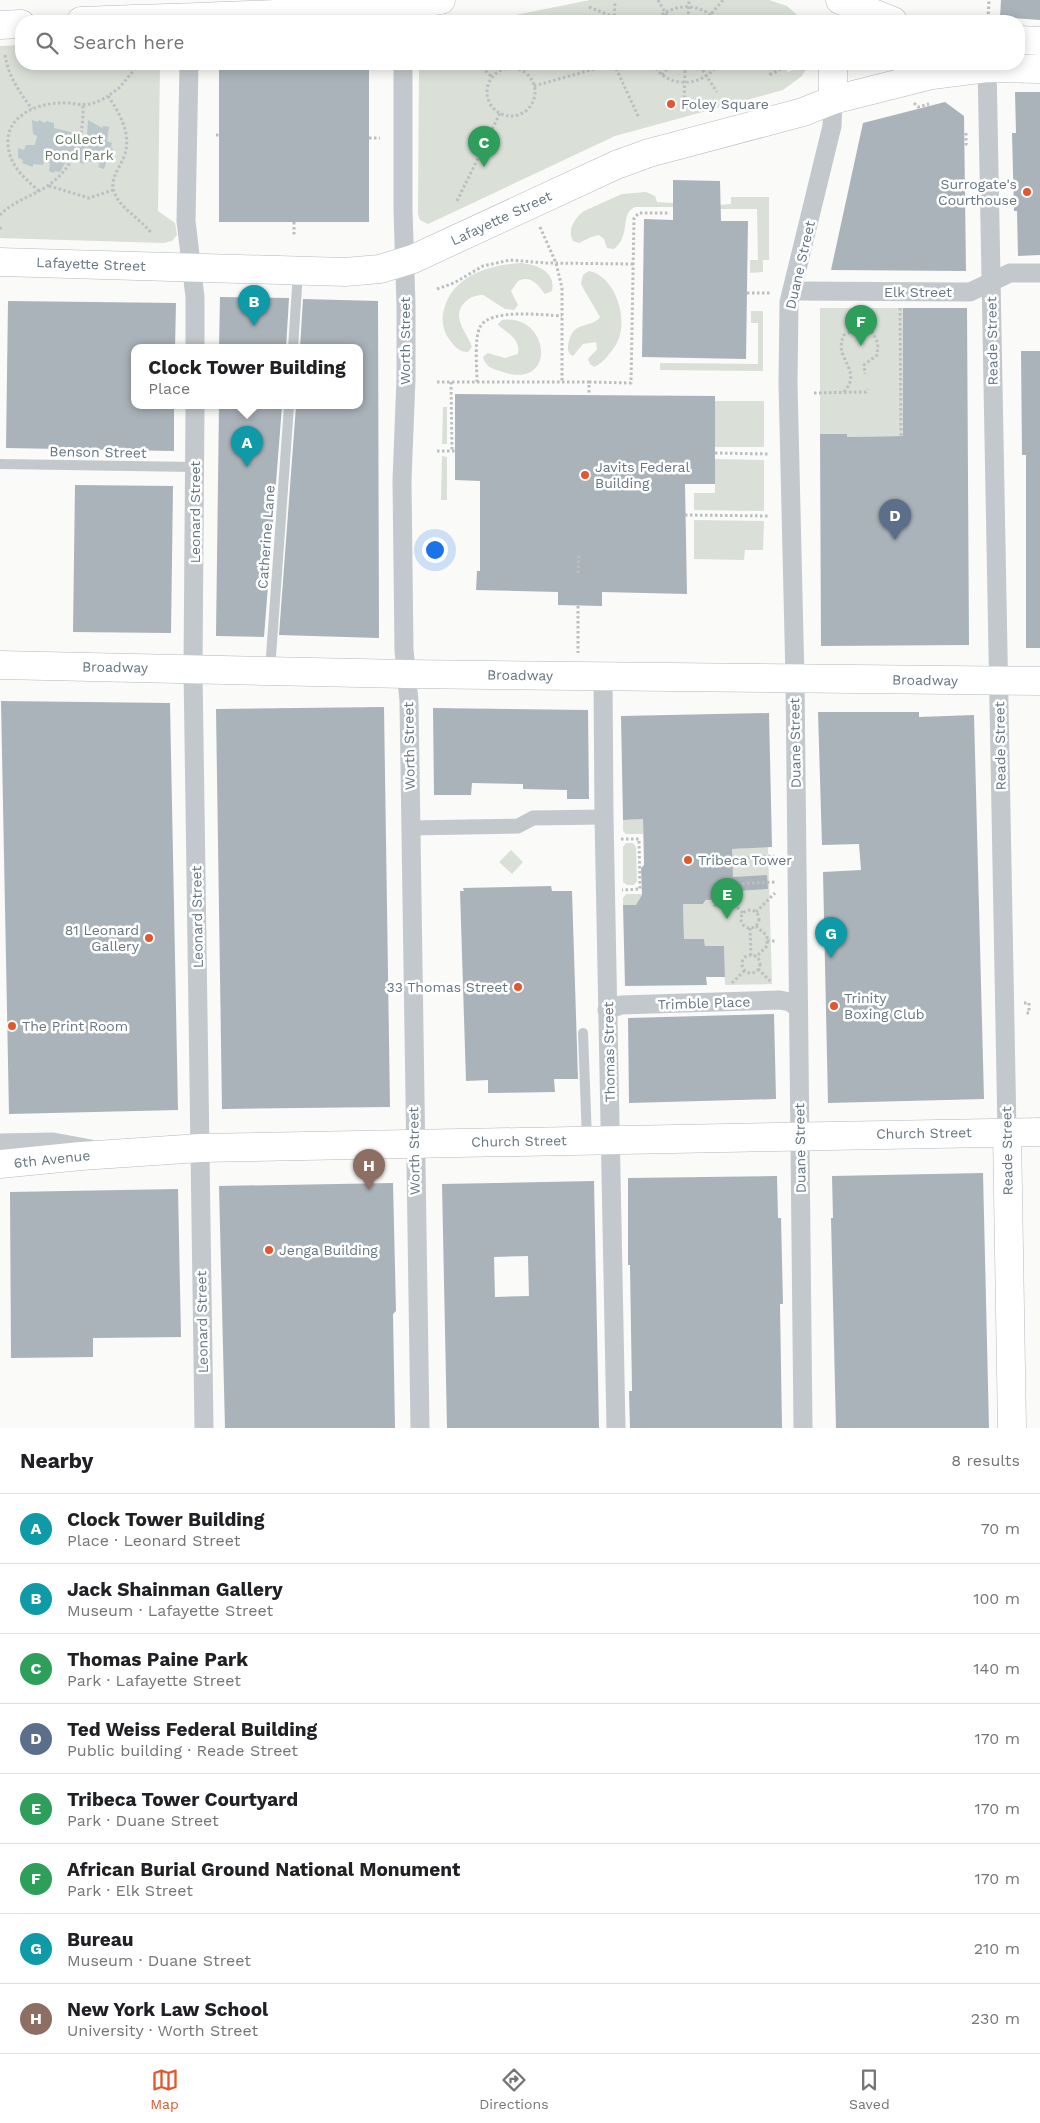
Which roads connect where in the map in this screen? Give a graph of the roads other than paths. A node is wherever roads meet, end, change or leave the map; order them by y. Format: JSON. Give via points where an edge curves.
{"nodes":[{"id":1,"x":441,"y":0,"type":"edge"},
{"id":2,"x":834,"y":0,"type":"edge"},
{"id":3,"x":840,"y":0,"type":"edge"},
{"id":4,"x":403,"y":9,"type":"edge"},
{"id":5,"x":195,"y":13,"type":"edge"},
{"id":6,"x":166,"y":15,"type":"edge"},
{"id":7,"x":834,"y":15,"type":"edge"},
{"id":8,"x":878,"y":15,"type":"edge"},
{"id":9,"x":15,"y":24,"type":"edge"},
{"id":10,"x":0,"y":25,"type":"edge"},
{"id":11,"x":1025,"y":40,"type":"edge"},
{"id":12,"x":1040,"y":41,"type":"edge"},
{"id":13,"x":1025,"y":68,"type":"edge"},
{"id":14,"x":1040,"y":69,"type":"edge"},
{"id":15,"x":189,"y":70,"type":"edge"},
{"id":16,"x":403,"y":70,"type":"edge"},
{"id":17,"x":833,"y":70,"type":"edge"},
{"id":18,"x":963,"y":70,"type":"edge"},
{"id":19,"x":987,"y":70,"type":"edge"},
{"id":20,"x":833,"y":100,"type":"junction"},
{"id":21,"x":0,"y":262,"type":"edge"},
{"id":22,"x":405,"y":262,"type":"junction"},
{"id":23,"x":192,"y":268,"type":"junction"},
{"id":24,"x":298,"y":270,"type":"junction"},
{"id":25,"x":1040,"y":272,"type":"edge"},
{"id":26,"x":991,"y":282,"type":"junction"},
{"id":27,"x":792,"y":290,"type":"junction"},
{"id":28,"x":195,"y":344,"type":"edge"},
{"id":29,"x":292,"y":344,"type":"edge"},
{"id":30,"x":195,"y":409,"type":"edge"},
{"id":31,"x":289,"y":409,"type":"edge"},
{"id":32,"x":0,"y":464,"type":"edge"},
{"id":33,"x":195,"y":467,"type":"junction"},
{"id":34,"x":0,"y":665,"type":"edge"},
{"id":35,"x":193,"y":669,"type":"junction"},
{"id":36,"x":270,"y":670,"type":"junction"},
{"id":37,"x":406,"y":674,"type":"junction"},
{"id":38,"x":603,"y":676,"type":"junction"},
{"id":39,"x":795,"y":679,"type":"junction"},
{"id":40,"x":998,"y":681,"type":"junction"},
{"id":41,"x":1040,"y":681,"type":"edge"},
{"id":42,"x":604,"y":817,"type":"junction"},
{"id":43,"x":410,"y":828,"type":"junction"},
{"id":44,"x":798,"y":1008,"type":"junction"},
{"id":45,"x":608,"y":1010,"type":"junction"},
{"id":46,"x":583,"y":1034,"type":"dead end"},
{"id":47,"x":1007,"y":1132,"type":"junction"},
{"id":48,"x":1040,"y":1132,"type":"edge"},
{"id":49,"x":800,"y":1135,"type":"junction"},
{"id":50,"x":598,"y":1140,"type":"junction"},
{"id":51,"x":0,"y":1143,"type":"edge"},
{"id":52,"x":414,"y":1143,"type":"junction"},
{"id":53,"x":200,"y":1148,"type":"junction"},
{"id":54,"x":104,"y":1154,"type":"junction"},
{"id":55,"x":0,"y":1164,"type":"edge"},
{"id":56,"x":204,"y":1428,"type":"edge"},
{"id":57,"x":420,"y":1428,"type":"edge"},
{"id":58,"x":616,"y":1428,"type":"edge"},
{"id":59,"x":803,"y":1428,"type":"edge"},
{"id":60,"x":1012,"y":1428,"type":"edge"}],
"edges":[{"from":1,"to":4,"type":"main road"},
{"from":2,"to":7,"type":"main road"},
{"from":3,"to":8,"type":"main road"},
{"from":4,"to":5,"type":"main road","via":[[279,15]]},
{"from":5,"to":6,"type":"main road"},
{"from":9,"to":10,"type":"main road"},
{"from":11,"to":12,"type":"main road"},
{"from":13,"to":14,"type":"main road","name":"Lafayette Street"},
{"from":15,"to":23,"type":"street","via":[[186,221]]},
{"from":16,"to":22,"type":"street","name":"Worth Street"},
{"from":17,"to":20,"type":"main road","name":"Duane Street"},
{"from":18,"to":20,"type":"main road","name":"Lafayette Street"},
{"from":19,"to":26,"type":"street","name":"Reade Street"},
{"from":20,"to":22,"type":"main road","name":"Lafayette Street","via":[[803,112],[634,158]]},
{"from":20,"to":27,"type":"street","name":"Duane Street","via":[[832,126]]},
{"from":21,"to":23,"type":"main road","name":"Lafayette Street"},
{"from":22,"to":24,"type":"main road","name":"Lafayette Street","via":[[380,269],[354,271]]},
{"from":22,"to":37,"type":"street","name":"Worth Street","via":[[406,379],[402,480]]},
{"from":23,"to":24,"type":"main road","name":"Lafayette Street"},
{"from":23,"to":28,"type":"street"},
{"from":24,"to":29,"type":"lane"},
{"from":25,"to":26,"type":"street","name":"Elk Street","via":[[1010,273]]},
{"from":26,"to":27,"type":"street","name":"Elk Street","via":[[970,292]]},
{"from":26,"to":40,"type":"street","name":"Reade Street"},
{"from":27,"to":39,"type":"street","name":"Duane Street","via":[[788,383]]},
{"from":30,"to":33,"type":"street","name":"Leonard Street"},
{"from":31,"to":36,"type":"lane","name":"Catherine Lane"},
{"from":32,"to":33,"type":"lane","name":"Benson Street"},
{"from":33,"to":35,"type":"street","name":"Leonard Street"},
{"from":34,"to":35,"type":"main road","name":"Broadway"},
{"from":35,"to":36,"type":"main road","name":"Broadway"},
{"from":35,"to":53,"type":"street","name":"Leonard Street"},
{"from":36,"to":37,"type":"main road","name":"Broadway"},
{"from":37,"to":38,"type":"main road","name":"Broadway"},
{"from":37,"to":43,"type":"street","name":"Worth Street"},
{"from":38,"to":39,"type":"main road","name":"Broadway"},
{"from":38,"to":42,"type":"street","name":"Thomas Street"},
{"from":39,"to":40,"type":"main road","name":"Broadway"},
{"from":39,"to":44,"type":"street","name":"Duane Street"},
{"from":40,"to":41,"type":"main road","name":"Broadway"},
{"from":40,"to":47,"type":"street","name":"Reade Street"},
{"from":42,"to":43,"type":"street","via":[[534,818],[518,826]]},
{"from":42,"to":45,"type":"street","name":"Thomas Street"},
{"from":43,"to":52,"type":"street","name":"Worth Street"},
{"from":44,"to":45,"type":"street","name":"Trimble Place","via":[[780,1000],[621,1005]]},
{"from":44,"to":49,"type":"street","name":"Duane Street"},
{"from":45,"to":50,"type":"street","name":"Thomas Street"},
{"from":46,"to":50,"type":"lane"},
{"from":47,"to":48,"type":"main road","name":"Church Street"},
{"from":47,"to":49,"type":"main road","name":"Church Street"},
{"from":47,"to":60,"type":"main road","name":"Reade Street"},
{"from":49,"to":50,"type":"main road","name":"Church Street"},
{"from":49,"to":59,"type":"street","name":"Duane Street"},
{"from":50,"to":52,"type":"main road","name":"Church Street"},
{"from":50,"to":58,"type":"street","name":"Thomas Street"},
{"from":51,"to":54,"type":"street","name":"Church Street","via":[[67,1143]]},
{"from":52,"to":53,"type":"main road","name":"Church Street"},
{"from":52,"to":57,"type":"street","name":"Worth Street"},
{"from":53,"to":54,"type":"main road","name":"Church Street"},
{"from":53,"to":56,"type":"street","name":"Leonard Street"},
{"from":54,"to":55,"type":"main road","name":"6th Avenue"}]}
